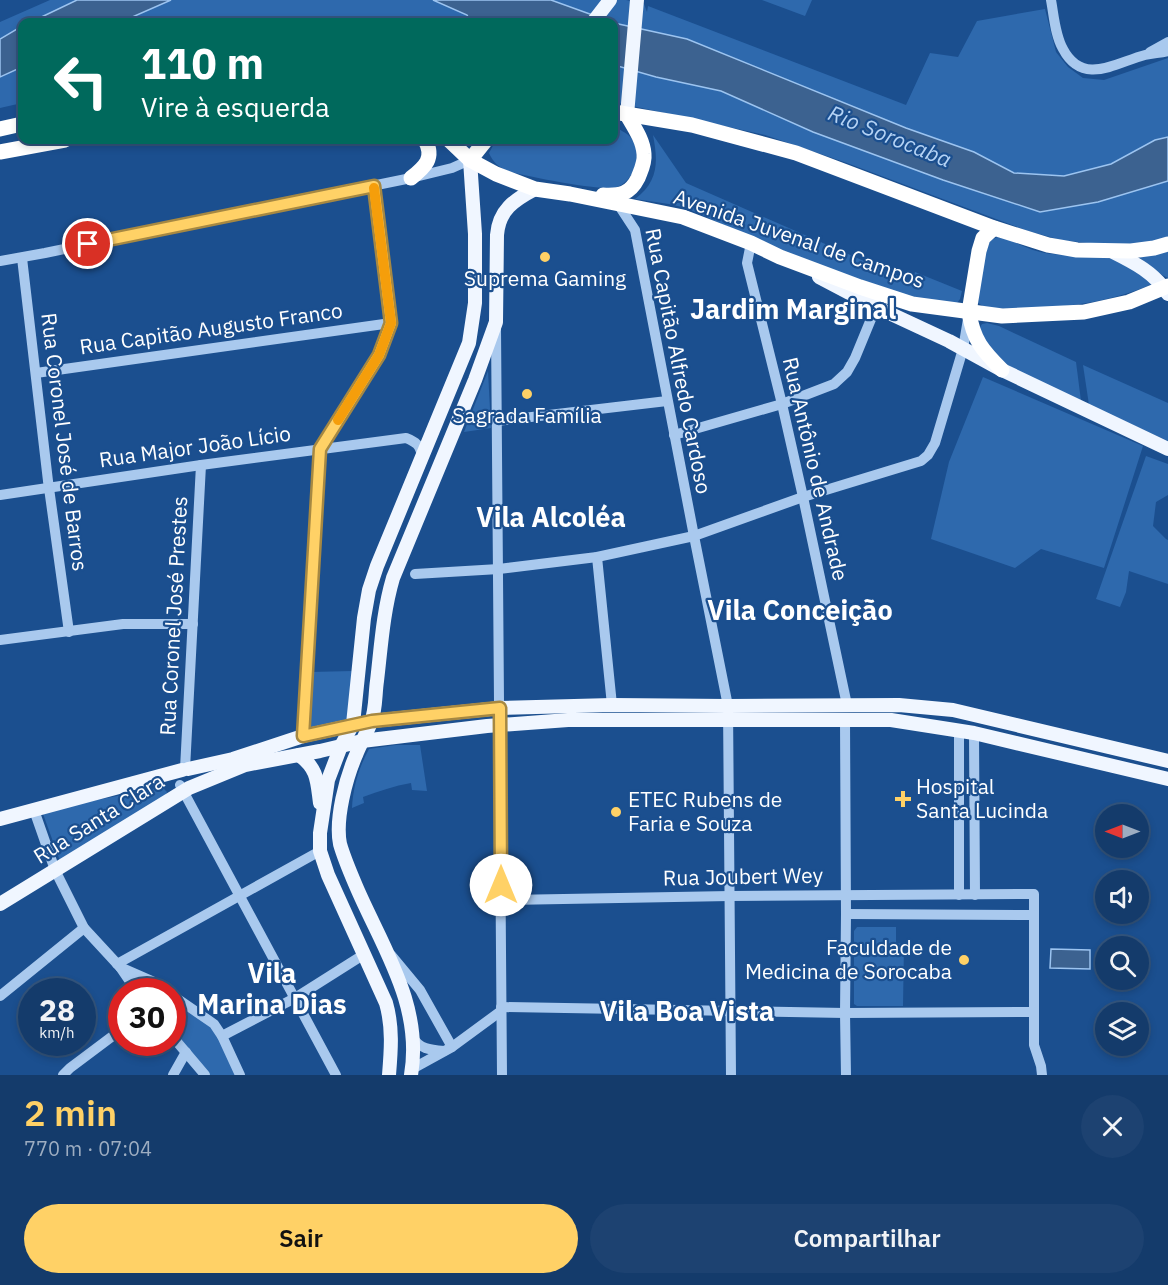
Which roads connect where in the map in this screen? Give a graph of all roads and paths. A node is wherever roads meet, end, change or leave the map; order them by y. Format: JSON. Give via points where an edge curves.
{"nodes":[{"id":1,"x":610,"y":0,"type":"edge"},
{"id":2,"x":1051,"y":0,"type":"edge"},
{"id":3,"x":637,"y":1,"type":"edge"},
{"id":4,"x":596,"y":18,"type":"edge"},
{"id":5,"x":1168,"y":42,"type":"edge"},
{"id":6,"x":1168,"y":51,"type":"edge"},
{"id":7,"x":1145,"y":55,"type":"junction"},
{"id":8,"x":620,"y":114,"type":"edge"},
{"id":9,"x":18,"y":125,"type":"edge"},
{"id":10,"x":0,"y":129,"type":"edge"},
{"id":11,"x":43,"y":144,"type":"edge"},
{"id":12,"x":426,"y":144,"type":"edge"},
{"id":13,"x":453,"y":144,"type":"edge"},
{"id":14,"x":483,"y":144,"type":"edge"},
{"id":15,"x":0,"y":152,"type":"edge"},
{"id":16,"x":470,"y":160,"type":"junction"},
{"id":17,"x":411,"y":178,"type":"junction"},
{"id":18,"x":374,"y":186,"type":"junction"},
{"id":19,"x":535,"y":189,"type":"junction"},
{"id":20,"x":570,"y":194,"type":"junction"},
{"id":21,"x":623,"y":205,"type":"junction"},
{"id":22,"x":994,"y":228,"type":"junction"},
{"id":23,"x":751,"y":243,"type":"junction"},
{"id":24,"x":1168,"y":244,"type":"edge"},
{"id":25,"x":1109,"y":251,"type":"junction"},
{"id":26,"x":780,"y":257,"type":"junction"},
{"id":27,"x":22,"y":258,"type":"junction"},
{"id":28,"x":0,"y":261,"type":"edge"},
{"id":29,"x":1167,"y":289,"type":"edge"},
{"id":30,"x":876,"y":307,"type":"junction"},
{"id":31,"x":969,"y":312,"type":"junction"},
{"id":32,"x":496,"y":322,"type":"junction"},
{"id":33,"x":391,"y":323,"type":"junction"},
{"id":34,"x":963,"y":349,"type":"junction"},
{"id":35,"x":1002,"y":370,"type":"junction"},
{"id":36,"x":36,"y":373,"type":"junction"},
{"id":37,"x":667,"y":401,"type":"junction"},
{"id":38,"x":782,"y":404,"type":"junction"},
{"id":39,"x":497,"y":421,"type":"junction"},
{"id":40,"x":674,"y":435,"type":"junction"},
{"id":41,"x":320,"y":449,"type":"junction"},
{"id":42,"x":1168,"y":449,"type":"edge"},
{"id":43,"x":422,"y":456,"type":"junction"},
{"id":44,"x":201,"y":465,"type":"junction"},
{"id":45,"x":49,"y":488,"type":"junction"},
{"id":46,"x":0,"y":495,"type":"edge"},
{"id":47,"x":803,"y":497,"type":"junction"},
{"id":48,"x":693,"y":536,"type":"junction"},
{"id":49,"x":597,"y":557,"type":"junction"},
{"id":50,"x":499,"y":569,"type":"junction"},
{"id":51,"x":416,"y":574,"type":"dead end"},
{"id":52,"x":193,"y":624,"type":"junction"},
{"id":53,"x":69,"y":632,"type":"junction"},
{"id":54,"x":0,"y":640,"type":"edge"},
{"id":55,"x":612,"y":705,"type":"junction"},
{"id":56,"x":847,"y":705,"type":"junction"},
{"id":57,"x":500,"y":708,"type":"junction"},
{"id":58,"x":728,"y":713,"type":"junction"},
{"id":59,"x":846,"y":720,"type":"junction"},
{"id":60,"x":372,"y":721,"type":"junction"},
{"id":61,"x":353,"y":724,"type":"junction"},
{"id":62,"x":500,"y":725,"type":"junction"},
{"id":63,"x":959,"y":730,"type":"junction"},
{"id":64,"x":974,"y":733,"type":"junction"},
{"id":65,"x":303,"y":736,"type":"junction"},
{"id":66,"x":362,"y":741,"type":"junction"},
{"id":67,"x":341,"y":746,"type":"junction"},
{"id":68,"x":299,"y":755,"type":"junction"},
{"id":69,"x":1168,"y":761,"type":"edge"},
{"id":70,"x":185,"y":770,"type":"junction"},
{"id":71,"x":1168,"y":779,"type":"edge"},
{"id":72,"x":186,"y":788,"type":"junction"},
{"id":73,"x":37,"y":810,"type":"junction"},
{"id":74,"x":322,"y":815,"type":"junction"},
{"id":75,"x":0,"y":819,"type":"edge"},
{"id":76,"x":320,"y":850,"type":"junction"},
{"id":77,"x":58,"y":869,"type":"junction"},
{"id":78,"x":846,"y":895,"type":"junction"},
{"id":79,"x":959,"y":895,"type":"junction"},
{"id":80,"x":981,"y":895,"type":"junction"},
{"id":81,"x":240,"y":896,"type":"junction"},
{"id":82,"x":730,"y":896,"type":"junction"},
{"id":83,"x":501,"y":900,"type":"junction"},
{"id":84,"x":0,"y":903,"type":"edge"},
{"id":85,"x":846,"y":914,"type":"junction"},
{"id":86,"x":985,"y":915,"type":"junction"},
{"id":87,"x":1034,"y":915,"type":"junction"},
{"id":88,"x":84,"y":928,"type":"junction"},
{"id":89,"x":386,"y":949,"type":"junction"},
{"id":90,"x":363,"y":955,"type":"junction"},
{"id":91,"x":118,"y":965,"type":"junction"},
{"id":92,"x":134,"y":978,"type":"edge"},
{"id":93,"x":0,"y":996,"type":"edge"},
{"id":94,"x":295,"y":998,"type":"junction"},
{"id":95,"x":186,"y":1005,"type":"edge"},
{"id":96,"x":501,"y":1009,"type":"junction"},
{"id":97,"x":732,"y":1011,"type":"junction"},
{"id":98,"x":1034,"y":1012,"type":"junction"},
{"id":99,"x":845,"y":1013,"type":"junction"},
{"id":100,"x":222,"y":1036,"type":"junction"},
{"id":101,"x":412,"y":1036,"type":"junction"},
{"id":102,"x":108,"y":1041,"type":"edge"},
{"id":103,"x":448,"y":1049,"type":"junction"},
{"id":104,"x":186,"y":1052,"type":"edge"},
{"id":105,"x":184,"y":1056,"type":"edge"},
{"id":106,"x":411,"y":1072,"type":"edge"},
{"id":107,"x":69,"y":1073,"type":"edge"},
{"id":108,"x":173,"y":1075,"type":"edge"},
{"id":109,"x":206,"y":1075,"type":"edge"},
{"id":110,"x":240,"y":1075,"type":"edge"},
{"id":111,"x":336,"y":1075,"type":"edge"},
{"id":112,"x":389,"y":1075,"type":"edge"},
{"id":113,"x":502,"y":1075,"type":"edge"},
{"id":114,"x":731,"y":1075,"type":"edge"},
{"id":115,"x":846,"y":1075,"type":"edge"},
{"id":116,"x":1041,"y":1075,"type":"edge"}],
"edges":[{"from":1,"to":4,"type":"main road"},
{"from":2,"to":7,"type":"street","via":[[1062,48],[1079,66],[1107,69]]},
{"from":3,"to":8,"type":"main road","via":[[630,87]]},
{"from":5,"to":7,"type":"street"},
{"from":6,"to":7,"type":"street"},
{"from":8,"to":20,"type":"highway","via":[[638,134],[644,154],[643,168],[633,188],[620,195]]},
{"from":8,"to":22,"type":"highway","via":[[692,125],[796,153]]},
{"from":9,"to":10,"type":"highway"},
{"from":11,"to":15,"type":"highway"},
{"from":12,"to":17,"type":"highway","via":[[428,160]]},
{"from":13,"to":16,"type":"highway"},
{"from":14,"to":16,"type":"highway"},
{"from":16,"to":17,"type":"street"},
{"from":16,"to":19,"type":"highway"},
{"from":16,"to":43,"type":"main road","via":[[475,303],[469,343]]},
{"from":17,"to":18,"type":"street"},
{"from":18,"to":27,"type":"street"},
{"from":18,"to":33,"type":"street"},
{"from":19,"to":20,"type":"highway"},
{"from":19,"to":32,"type":"main road","via":[[509,206],[498,223]]},
{"from":20,"to":21,"type":"highway","name":"Avenida Juvenal de Campos"},
{"from":21,"to":23,"type":"highway","name":"Avenida Juvenal de Campos","via":[[683,217]]},
{"from":21,"to":37,"type":"street","name":"Rua Capitão Alfredo Cardoso","via":[[635,230]]},
{"from":22,"to":25,"type":"highway","via":[[1048,245]]},
{"from":22,"to":31,"type":"highway","via":[[981,244]]},
{"from":23,"to":26,"type":"highway","name":"Avenida Juvenal de Campos"},
{"from":23,"to":38,"type":"street","name":"Rua Antônio de Andrade","via":[[747,263]]},
{"from":24,"to":25,"type":"highway"},
{"from":25,"to":29,"type":"main road","via":[[1138,265]]},
{"from":26,"to":30,"type":"main road"},
{"from":26,"to":31,"type":"highway","name":"Avenida Juvenal de Campos","via":[[912,304]]},
{"from":27,"to":28,"type":"street"},
{"from":27,"to":36,"type":"street","name":"Rua Coronel José de Barros"},
{"from":29,"to":31,"type":"highway","name":"Avenida Juvenal de Campos","via":[[1084,312],[1002,316]]},
{"from":30,"to":34,"type":"main road"},
{"from":30,"to":38,"type":"street","via":[[847,372],[834,384]]},
{"from":31,"to":34,"type":"street"},
{"from":31,"to":35,"type":"highway","via":[[978,342]]},
{"from":32,"to":39,"type":"street"},
{"from":32,"to":60,"type":"main road","via":[[393,578]]},
{"from":33,"to":36,"type":"street","name":"Rua Capitão Augusto Franco"},
{"from":33,"to":41,"type":"street","via":[[379,355]]},
{"from":34,"to":35,"type":"main road"},
{"from":34,"to":47,"type":"street","via":[[928,455]]},
{"from":35,"to":42,"type":"main road"},
{"from":36,"to":45,"type":"street","name":"Rua Coronel José de Barros"},
{"from":37,"to":39,"type":"street"},
{"from":37,"to":40,"type":"street","name":"Rua Capitão Alfredo Cardoso"},
{"from":38,"to":40,"type":"street"},
{"from":38,"to":47,"type":"street","name":"Rua Antônio de Andrade"},
{"from":39,"to":50,"type":"street"},
{"from":40,"to":48,"type":"street","name":"Rua Capitão Alfredo Cardoso"},
{"from":41,"to":43,"type":"street","name":"Rua Major João Lício","via":[[406,438],[420,447]]},
{"from":41,"to":44,"type":"street","name":"Rua Major João Lício"},
{"from":41,"to":65,"type":"street"},
{"from":43,"to":61,"type":"main road","via":[[369,590]]},
{"from":44,"to":45,"type":"street","name":"Rua Major João Lício"},
{"from":44,"to":52,"type":"street","name":"Rua Coronel José Prestes"},
{"from":45,"to":46,"type":"street","name":"Rua Major João Lício"},
{"from":45,"to":53,"type":"street","name":"Rua Coronel José de Barros"},
{"from":47,"to":48,"type":"street"},
{"from":47,"to":56,"type":"street","name":"Rua Antônio de Andrade"},
{"from":48,"to":49,"type":"street"},
{"from":48,"to":58,"type":"street","name":"Rua Capitão Alfredo Cardoso"},
{"from":49,"to":50,"type":"street"},
{"from":49,"to":55,"type":"street"},
{"from":50,"to":51,"type":"street"},
{"from":50,"to":57,"type":"street"},
{"from":52,"to":53,"type":"street","via":[[123,624]]},
{"from":52,"to":70,"type":"street","name":"Rua Coronel José Prestes"},
{"from":53,"to":54,"type":"street"},
{"from":55,"to":57,"type":"main road"},
{"from":55,"to":58,"type":"main road"},
{"from":56,"to":58,"type":"main road"},
{"from":56,"to":69,"type":"main road","via":[[953,710]]},
{"from":57,"to":60,"type":"main road"},
{"from":57,"to":62,"type":"street"},
{"from":58,"to":59,"type":"main road"},
{"from":58,"to":62,"type":"main road","name":"Rua Santa Clara"},
{"from":58,"to":82,"type":"street","name":"Rua Capitão Alfredo Cardoso"},
{"from":59,"to":63,"type":"main road","via":[[891,720]]},
{"from":59,"to":78,"type":"street"},
{"from":60,"to":61,"type":"main road"},
{"from":60,"to":66,"type":"main road"},
{"from":61,"to":65,"type":"main road"},
{"from":61,"to":67,"type":"main road"},
{"from":62,"to":66,"type":"main road","name":"Rua Santa Clara"},
{"from":62,"to":83,"type":"street"},
{"from":63,"to":64,"type":"main road"},
{"from":63,"to":79,"type":"street"},
{"from":64,"to":71,"type":"main road"},
{"from":64,"to":80,"type":"street"},
{"from":65,"to":70,"type":"main road"},
{"from":66,"to":67,"type":"main road","name":"Rua Santa Clara"},
{"from":66,"to":89,"type":"main road","via":[[344,789],[339,841]]},
{"from":67,"to":68,"type":"main road","name":"Rua Santa Clara"},
{"from":67,"to":74,"type":"main road","via":[[328,780]]},
{"from":68,"to":72,"type":"main road","name":"Rua Santa Clara","via":[[245,765]]},
{"from":68,"to":74,"type":"main road","via":[[315,773]]},
{"from":70,"to":72,"type":"main road","via":[[177,778]]},
{"from":70,"to":73,"type":"main road"},
{"from":72,"to":77,"type":"main road","name":"Rua Santa Clara"},
{"from":72,"to":81,"type":"street"},
{"from":73,"to":75,"type":"main road"},
{"from":73,"to":77,"type":"street"},
{"from":74,"to":76,"type":"main road"},
{"from":76,"to":81,"type":"street"},
{"from":76,"to":90,"type":"main road"},
{"from":77,"to":84,"type":"main road","name":"Rua Santa Clara"},
{"from":77,"to":88,"type":"street"},
{"from":78,"to":79,"type":"street","name":"Rua Joubert Wey"},
{"from":78,"to":82,"type":"street","name":"Rua Joubert Wey"},
{"from":78,"to":85,"type":"street"},
{"from":79,"to":80,"type":"street","name":"Rua Joubert Wey"},
{"from":80,"to":86,"type":"street"},
{"from":80,"to":87,"type":"street","name":"Rua Joubert Wey","via":[[1034,894]]},
{"from":81,"to":91,"type":"street"},
{"from":81,"to":94,"type":"street"},
{"from":82,"to":83,"type":"street","name":"Rua Joubert Wey"},
{"from":82,"to":97,"type":"street","name":"Rua Capitão Alfredo Cardoso"},
{"from":83,"to":96,"type":"street"},
{"from":85,"to":86,"type":"street"},
{"from":85,"to":99,"type":"street"},
{"from":86,"to":87,"type":"street"},
{"from":87,"to":98,"type":"street"},
{"from":88,"to":91,"type":"street"},
{"from":88,"to":93,"type":"street"},
{"from":89,"to":101,"type":"main road","via":[[407,1000]]},
{"from":89,"to":103,"type":"street","via":[[420,990]]},
{"from":90,"to":94,"type":"street"},
{"from":90,"to":112,"type":"main road","via":[[389,1014]]},
{"from":91,"to":92,"type":"street"},
{"from":94,"to":100,"type":"street"},
{"from":94,"to":111,"type":"street"},
{"from":95,"to":100,"type":"street","via":[[214,1024]]},
{"from":96,"to":97,"type":"street"},
{"from":96,"to":103,"type":"street"},
{"from":96,"to":113,"type":"street"},
{"from":97,"to":99,"type":"street"},
{"from":97,"to":114,"type":"street","name":"Rua Capitão Alfredo Cardoso"},
{"from":98,"to":99,"type":"street"},
{"from":98,"to":116,"type":"street","via":[[1034,1046]]},
{"from":99,"to":115,"type":"street"},
{"from":100,"to":110,"type":"street"},
{"from":101,"to":103,"type":"street","via":[[429,1050]]},
{"from":101,"to":106,"type":"main road"},
{"from":102,"to":107,"type":"street"},
{"from":103,"to":106,"type":"street"},
{"from":104,"to":109,"type":"street"},
{"from":105,"to":108,"type":"street"}]}
